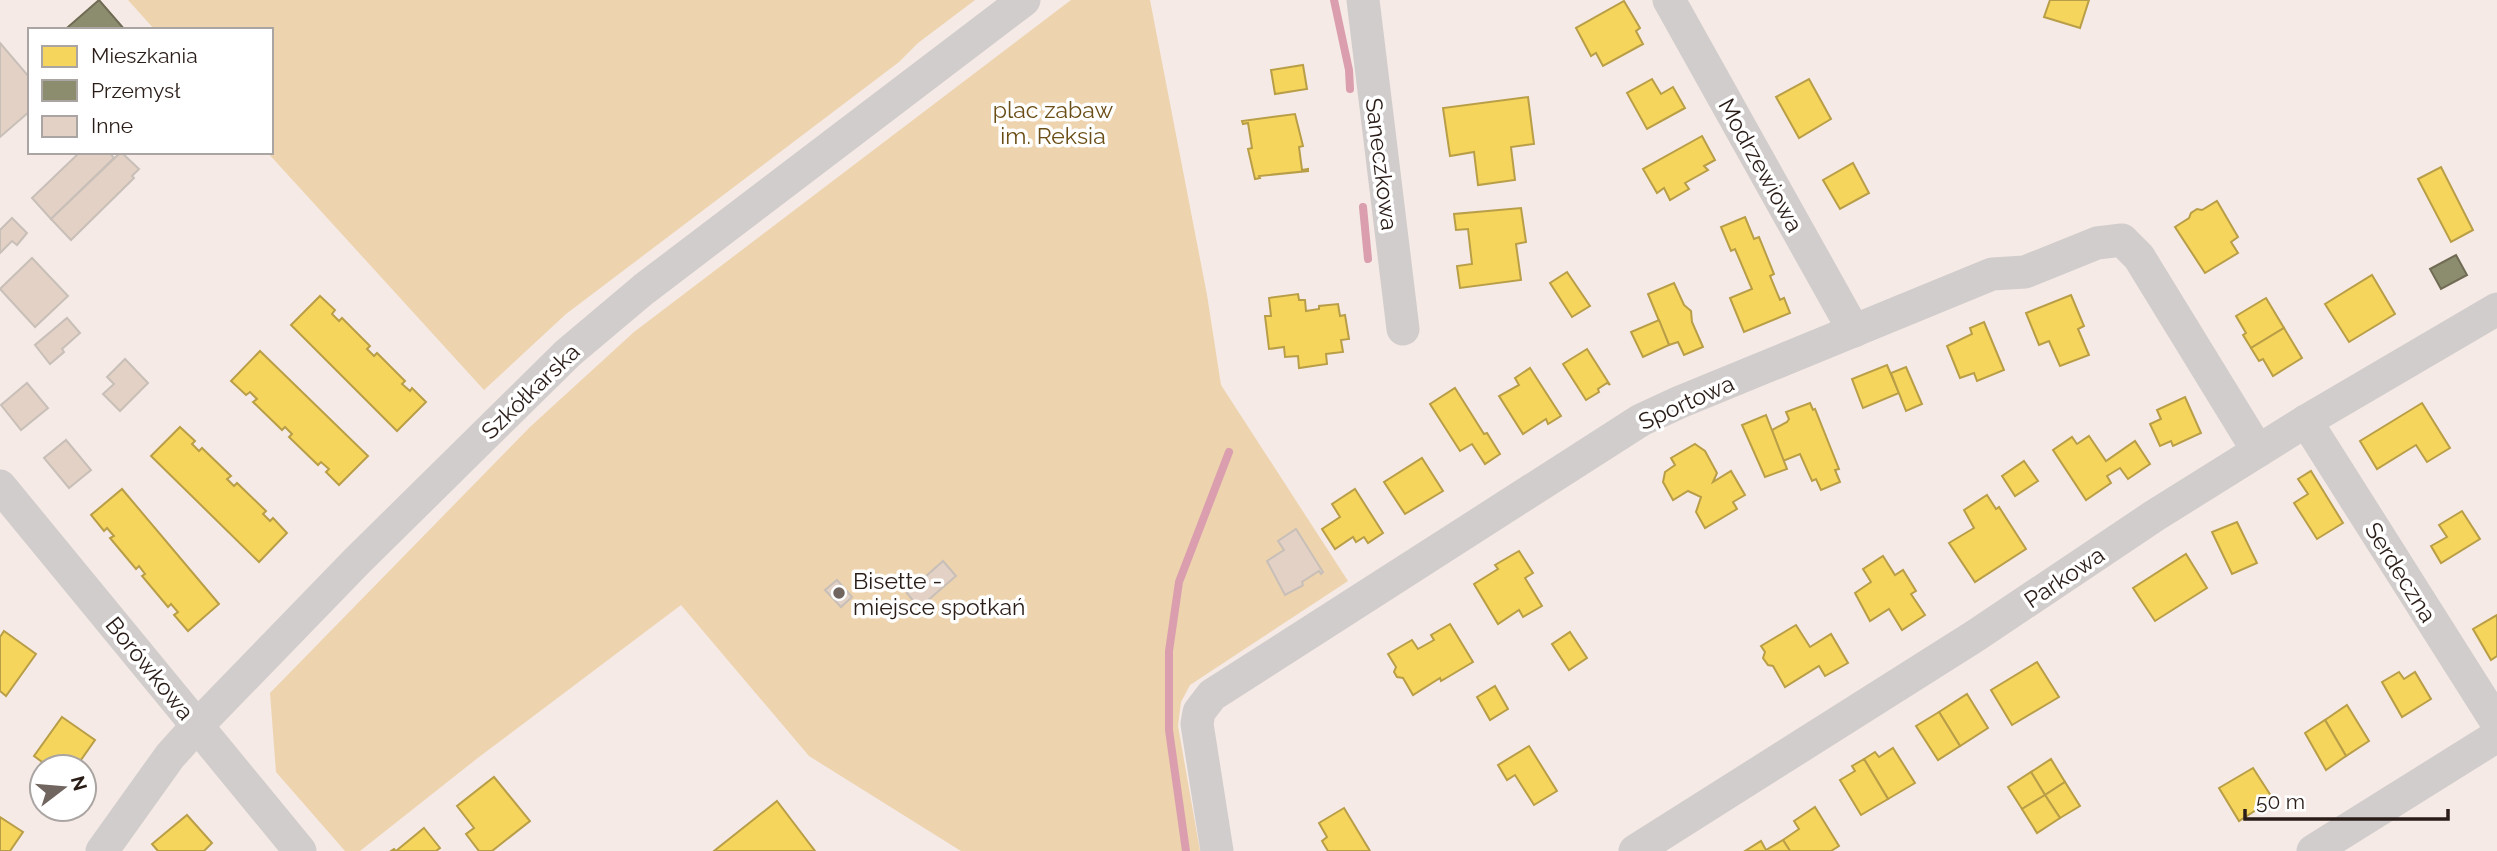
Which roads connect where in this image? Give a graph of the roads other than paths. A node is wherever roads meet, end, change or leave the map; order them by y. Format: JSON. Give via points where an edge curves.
{"nodes":[{"id":1,"x":1024,"y":0,"type":"edge"},
{"id":2,"x":1363,"y":0,"type":"edge"},
{"id":3,"x":1669,"y":0,"type":"edge"},
{"id":4,"x":2497,"y":309,"type":"edge"},
{"id":5,"x":1403,"y":329,"type":"dead end"},
{"id":6,"x":1854,"y":331,"type":"junction"},
{"id":7,"x":2306,"y":421,"type":"junction"},
{"id":8,"x":2258,"y":451,"type":"junction"},
{"id":9,"x":0,"y":486,"type":"edge"},
{"id":10,"x":2497,"y":723,"type":"edge"},
{"id":11,"x":197,"y":726,"type":"junction"},
{"id":12,"x":2497,"y":736,"type":"edge"},
{"id":13,"x":102,"y":851,"type":"edge"},
{"id":14,"x":300,"y":851,"type":"edge"},
{"id":15,"x":1217,"y":851,"type":"edge"},
{"id":16,"x":1635,"y":851,"type":"edge"},
{"id":17,"x":2313,"y":851,"type":"edge"}],
"edges":[{"from":1,"to":11,"type":"street","name":"Szkółkarska","via":[[655,281],[568,353]]},
{"from":2,"to":5,"type":"street","name":"Saneczkowa"},
{"from":3,"to":6,"type":"street","name":"Modrzewiowa"},
{"from":4,"to":7,"type":"street","name":"Parkowa"},
{"from":6,"to":8,"type":"street","name":"Sportowa","via":[[1992,274],[2025,272],[2097,243],[2122,240],[2139,257]]},
{"from":6,"to":15,"type":"street","name":"Sportowa","via":[[1641,420],[1212,695],[1199,712],[1197,724]]},
{"from":7,"to":8,"type":"street","name":"Parkowa"},
{"from":7,"to":10,"type":"street","name":"Serdeczna"},
{"from":8,"to":16,"type":"street","name":"Parkowa","via":[[1964,644]]},
{"from":9,"to":11,"type":"street","name":"Borówkowa"},
{"from":11,"to":13,"type":"street","name":"Szkółkarska"},
{"from":11,"to":14,"type":"street","name":"Borówkowa"},
{"from":12,"to":17,"type":"street"}]}
